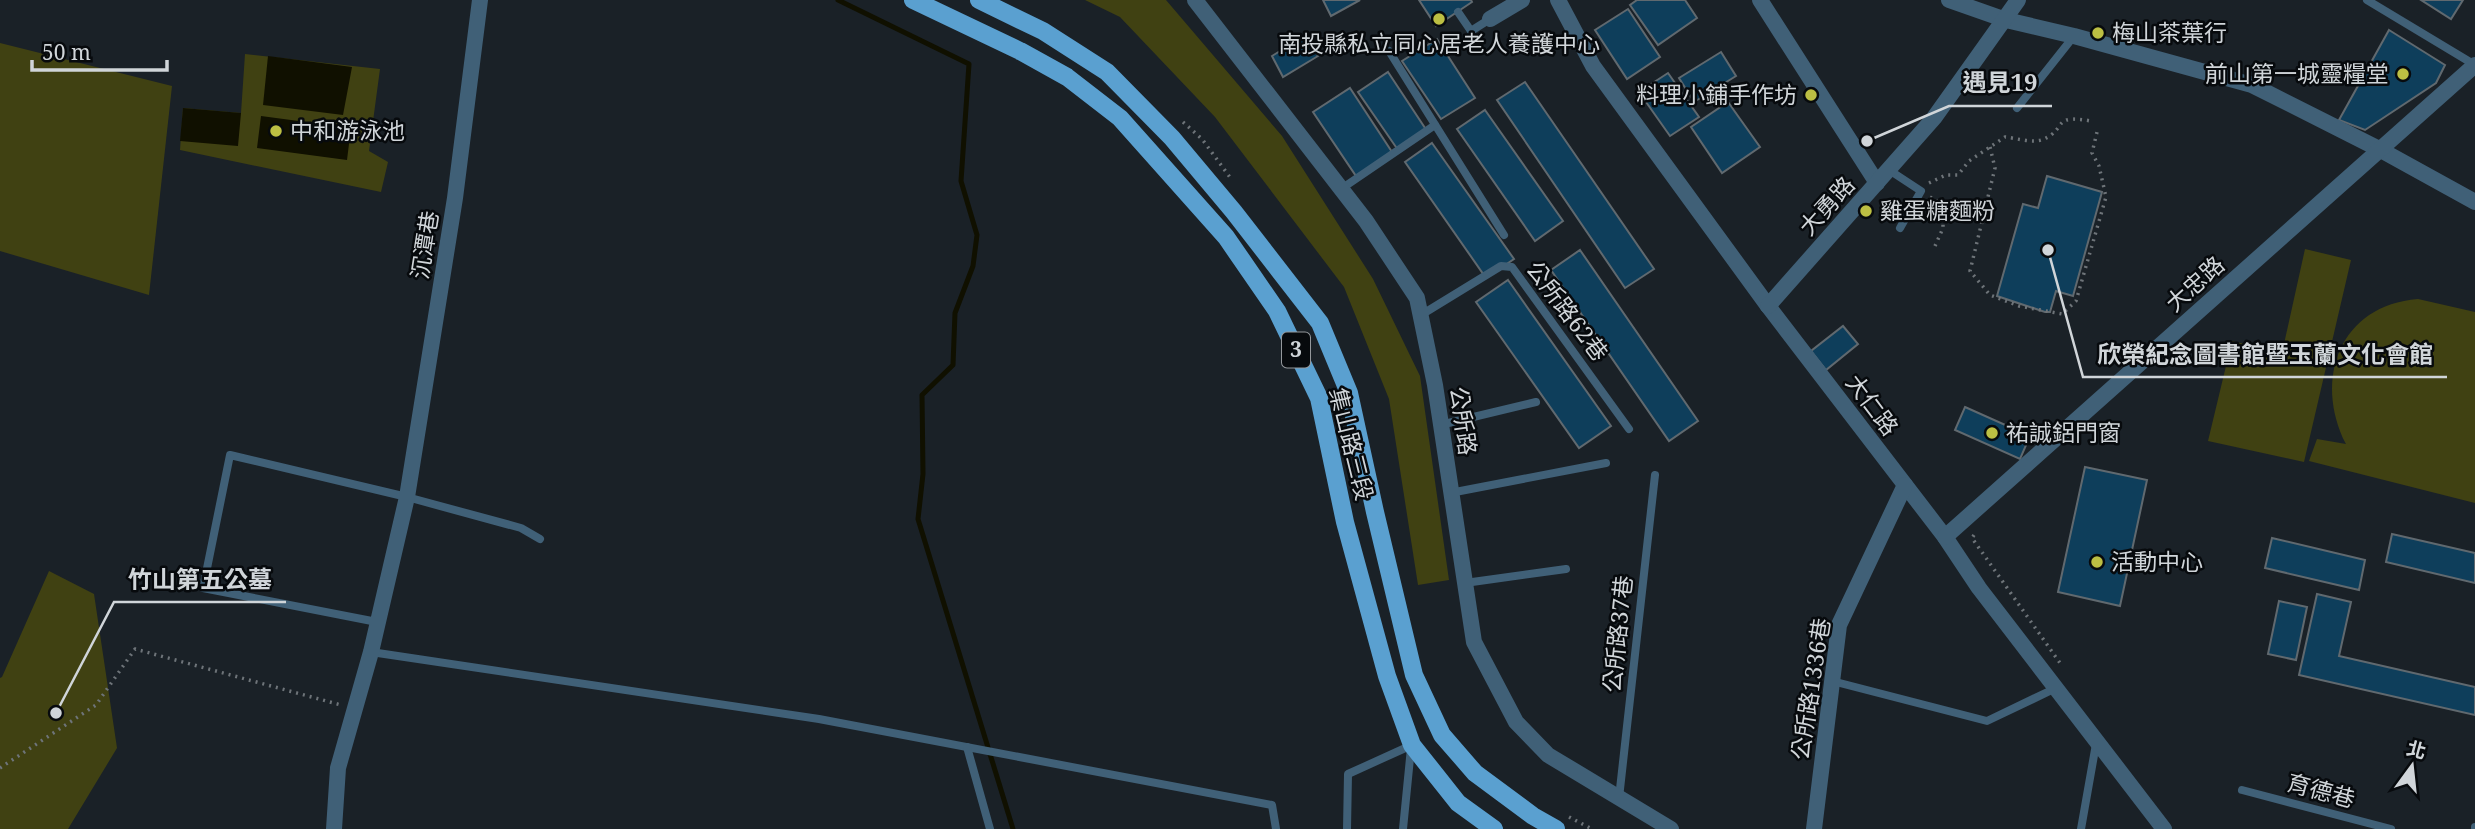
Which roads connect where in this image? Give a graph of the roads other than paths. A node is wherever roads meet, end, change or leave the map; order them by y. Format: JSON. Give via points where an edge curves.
{"nodes":[{"id":1,"x":480,"y":0,"type":"edge"},
{"id":2,"x":913,"y":0,"type":"edge"},
{"id":3,"x":979,"y":0,"type":"edge"},
{"id":4,"x":1195,"y":0,"type":"edge"},
{"id":5,"x":1522,"y":0,"type":"edge"},
{"id":6,"x":1558,"y":0,"type":"edge"},
{"id":7,"x":1760,"y":0,"type":"edge"},
{"id":8,"x":1949,"y":0,"type":"edge"},
{"id":9,"x":2018,"y":0,"type":"edge"},
{"id":10,"x":2367,"y":0,"type":"edge"},
{"id":11,"x":1458,"y":12,"type":"dead end"},
{"id":12,"x":1490,"y":19,"type":"joint"},
{"id":13,"x":2006,"y":20,"type":"junction"},
{"id":14,"x":2074,"y":36,"type":"junction"},
{"id":15,"x":1389,"y":51,"type":"dead end"},
{"id":16,"x":2475,"y":65,"type":"edge"},
{"id":17,"x":2018,"y":108,"type":"dead end"},
{"id":18,"x":1435,"y":125,"type":"junction"},
{"id":19,"x":2379,"y":149,"type":"junction"},
{"id":20,"x":1889,"y":170,"type":"junction"},
{"id":21,"x":1877,"y":183,"type":"junction"},
{"id":22,"x":1341,"y":189,"type":"junction"},
{"id":23,"x":2475,"y":202,"type":"edge"},
{"id":24,"x":1900,"y":228,"type":"dead end"},
{"id":25,"x":1504,"y":235,"type":"dead end"},
{"id":26,"x":1768,"y":306,"type":"junction"},
{"id":27,"x":1421,"y":316,"type":"junction"},
{"id":28,"x":1536,"y":402,"type":"dead end"},
{"id":29,"x":1440,"y":425,"type":"junction"},
{"id":30,"x":1629,"y":429,"type":"dead end"},
{"id":31,"x":1606,"y":463,"type":"dead end"},
{"id":32,"x":1655,"y":475,"type":"dead end"},
{"id":33,"x":1905,"y":485,"type":"junction"},
{"id":34,"x":1450,"y":493,"type":"junction"},
{"id":35,"x":407,"y":496,"type":"junction"},
{"id":36,"x":1945,"y":537,"type":"junction"},
{"id":37,"x":540,"y":539,"type":"dead end"},
{"id":38,"x":1566,"y":569,"type":"dead end"},
{"id":39,"x":1465,"y":583,"type":"junction"},
{"id":40,"x":377,"y":622,"type":"junction"},
{"id":41,"x":371,"y":652,"type":"junction"},
{"id":42,"x":1832,"y":681,"type":"junction"},
{"id":43,"x":2056,"y":688,"type":"junction"},
{"id":44,"x":2096,"y":741,"type":"junction"},
{"id":45,"x":1412,"y":745,"type":"junction"},
{"id":46,"x":967,"y":747,"type":"junction"},
{"id":47,"x":2242,"y":790,"type":"dead end"},
{"id":48,"x":1619,"y":798,"type":"junction"},
{"id":49,"x":334,"y":829,"type":"edge"},
{"id":50,"x":990,"y":829,"type":"edge"},
{"id":51,"x":1276,"y":829,"type":"edge"},
{"id":52,"x":1347,"y":829,"type":"edge"},
{"id":53,"x":1403,"y":829,"type":"edge"},
{"id":54,"x":1494,"y":829,"type":"edge"},
{"id":55,"x":1556,"y":829,"type":"edge"},
{"id":56,"x":1671,"y":829,"type":"edge"},
{"id":57,"x":1814,"y":829,"type":"edge"},
{"id":58,"x":2081,"y":829,"type":"edge"},
{"id":59,"x":2164,"y":829,"type":"edge"},
{"id":60,"x":2391,"y":829,"type":"edge"}],
"edges":[{"from":1,"to":35,"type":"street","name":"沉潭巷","via":[[455,198]]},
{"from":2,"to":45,"type":"main road","name":"集山路三段","number":"3","via":[[1067,77],[1120,118],[1226,237],[1277,312],[1319,398],[1345,522],[1387,676]]},
{"from":3,"to":55,"type":"main road","name":"集山路三段","number":"3","via":[[1043,31],[1107,72],[1172,138],[1320,323],[1349,393],[1414,675],[1442,735],[1475,774]]},
{"from":4,"to":22,"type":"street","name":"公所路"},
{"from":5,"to":12,"type":"street"},
{"from":6,"to":26,"type":"street","name":"大仁路","via":[[1592,66]]},
{"from":7,"to":21,"type":"street"},
{"from":8,"to":13,"type":"street"},
{"from":9,"to":13,"type":"street","name":"大勇路"},
{"from":10,"to":16,"type":"lane"},
{"from":11,"to":12,"type":"lane","via":[[1471,31]]},
{"from":13,"to":14,"type":"street"},
{"from":13,"to":20,"type":"street","name":"大勇路","via":[[1934,118]]},
{"from":14,"to":17,"type":"lane"},
{"from":14,"to":19,"type":"street","via":[[2252,85]]},
{"from":15,"to":18,"type":"lane"},
{"from":16,"to":19,"type":"street","name":"大忠路"},
{"from":18,"to":22,"type":"lane"},
{"from":18,"to":25,"type":"lane"},
{"from":19,"to":23,"type":"street"},
{"from":19,"to":36,"type":"street","name":"大忠路"},
{"from":20,"to":21,"type":"street","name":"大勇路"},
{"from":20,"to":24,"type":"lane","via":[[1921,191]]},
{"from":21,"to":26,"type":"street","name":"大勇路"},
{"from":22,"to":27,"type":"street","name":"公所路","via":[[1417,298]]},
{"from":26,"to":33,"type":"street","name":"大仁路"},
{"from":27,"to":29,"type":"street","name":"公所路"},
{"from":27,"to":30,"type":"lane","name":"公所路62巷","via":[[1501,266],[1513,267]]},
{"from":28,"to":29,"type":"lane"},
{"from":29,"to":34,"type":"street","name":"公所路"},
{"from":31,"to":34,"type":"lane"},
{"from":32,"to":48,"type":"lane","name":"公所路37巷"},
{"from":33,"to":36,"type":"street","name":"大仁路"},
{"from":33,"to":42,"type":"street","name":"公所路1336巷","via":[[1839,625]]},
{"from":34,"to":39,"type":"street","name":"公所路"},
{"from":35,"to":37,"type":"lane","via":[[521,528]]},
{"from":35,"to":40,"type":"street","name":"沉潭巷"},
{"from":35,"to":40,"type":"lane","via":[[230,455],[203,587]]},
{"from":36,"to":43,"type":"street","name":"大仁路"},
{"from":38,"to":39,"type":"lane"},
{"from":39,"to":48,"type":"street","name":"公所路","via":[[1474,642],[1516,722],[1548,755]]},
{"from":40,"to":41,"type":"street","name":"沉潭巷"},
{"from":41,"to":46,"type":"lane","via":[[819,719]]},
{"from":41,"to":49,"type":"street","name":"沉潭巷","via":[[338,768]]},
{"from":42,"to":43,"type":"lane","via":[[1987,721]]},
{"from":42,"to":57,"type":"street","name":"公所路1336巷"},
{"from":43,"to":44,"type":"street","name":"大仁路"},
{"from":44,"to":58,"type":"lane"},
{"from":44,"to":59,"type":"street","name":"大仁路"},
{"from":45,"to":52,"type":"lane","via":[[1348,774]]},
{"from":45,"to":53,"type":"lane"},
{"from":45,"to":54,"type":"main road","name":"集山路三段","number":"3","via":[[1458,803]]},
{"from":46,"to":50,"type":"lane"},
{"from":46,"to":51,"type":"lane","via":[[1272,805]]},
{"from":47,"to":60,"type":"lane","name":"育德巷"},
{"from":48,"to":56,"type":"street","name":"公所路"}]}
